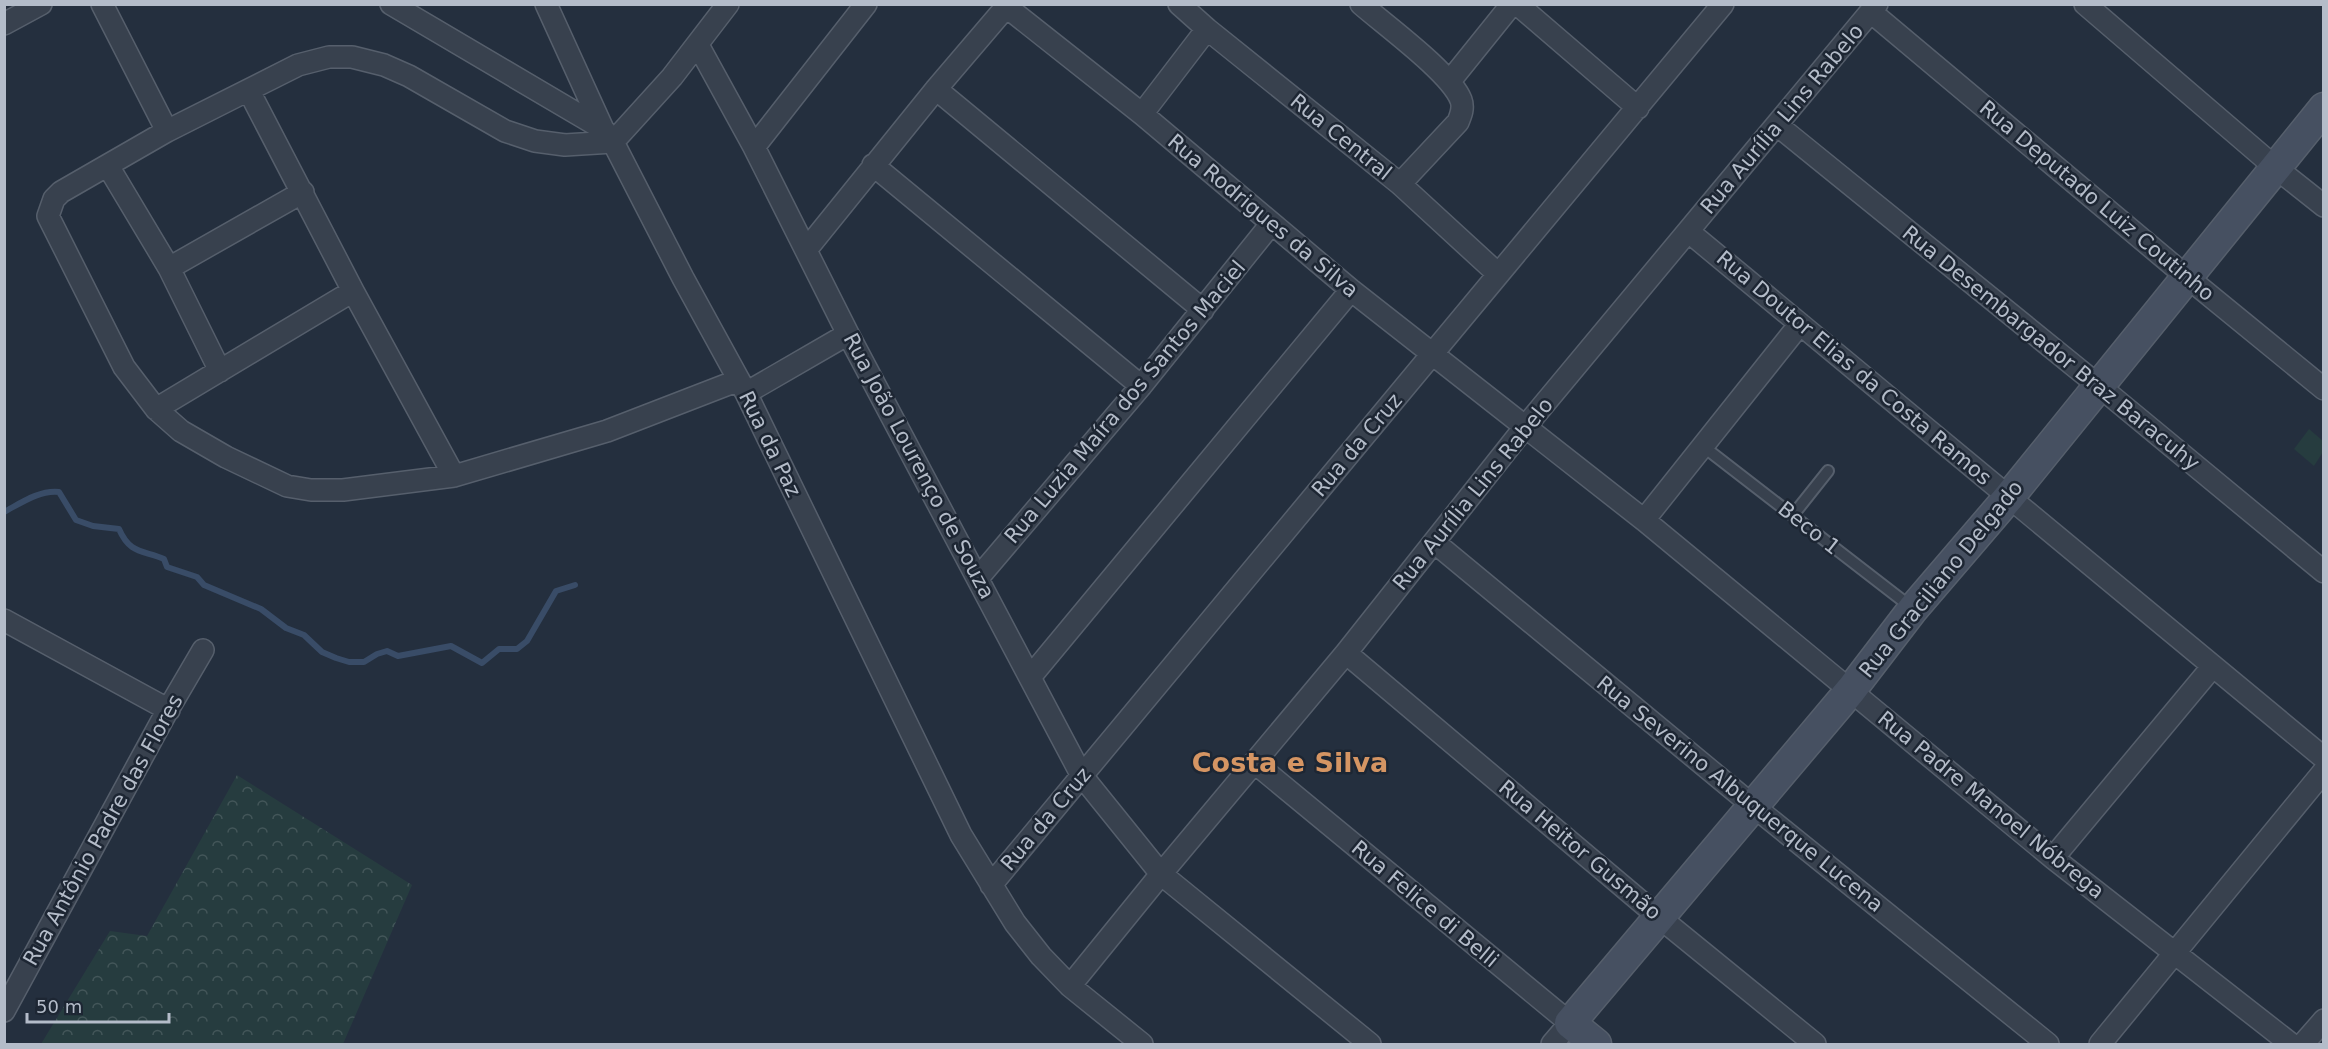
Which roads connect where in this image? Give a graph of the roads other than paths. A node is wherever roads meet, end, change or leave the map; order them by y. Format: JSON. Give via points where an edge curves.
{"nodes":[{"id":1,"x":41,"y":4,"type":"edge"},
{"id":2,"x":102,"y":4,"type":"edge"},
{"id":3,"x":391,"y":4,"type":"edge"},
{"id":4,"x":546,"y":4,"type":"edge"},
{"id":5,"x":729,"y":4,"type":"edge"},
{"id":6,"x":866,"y":4,"type":"edge"},
{"id":7,"x":1179,"y":4,"type":"edge"},
{"id":8,"x":1360,"y":4,"type":"edge"},
{"id":9,"x":1512,"y":4,"type":"edge"},
{"id":10,"x":1517,"y":4,"type":"edge"},
{"id":11,"x":1724,"y":4,"type":"edge"},
{"id":12,"x":2085,"y":4,"type":"edge"},
{"id":13,"x":1004,"y":6,"type":"edge"},
{"id":14,"x":1874,"y":8,"type":"edge"},
{"id":15,"x":4,"y":24,"type":"edge"},
{"id":16,"x":1207,"y":29,"type":"junction"},
{"id":17,"x":698,"y":45,"type":"junction"},
{"id":18,"x":1450,"y":81,"type":"junction"},
{"id":19,"x":936,"y":89,"type":"junction"},
{"id":20,"x":249,"y":91,"type":"junction"},
{"id":21,"x":1638,"y":108,"type":"junction"},
{"id":22,"x":2324,"y":108,"type":"edge"},
{"id":23,"x":1142,"y":114,"type":"junction"},
{"id":24,"x":1777,"y":125,"type":"junction"},
{"id":25,"x":166,"y":131,"type":"junction"},
{"id":26,"x":608,"y":135,"type":"junction"},
{"id":27,"x":754,"y":147,"type":"junction"},
{"id":28,"x":873,"y":165,"type":"junction"},
{"id":29,"x":108,"y":166,"type":"junction"},
{"id":30,"x":2276,"y":168,"type":"junction"},
{"id":31,"x":1400,"y":184,"type":"junction"},
{"id":32,"x":303,"y":192,"type":"junction"},
{"id":33,"x":2324,"y":206,"type":"edge"},
{"id":34,"x":1270,"y":224,"type":"junction"},
{"id":35,"x":1689,"y":232,"type":"junction"},
{"id":36,"x":806,"y":250,"type":"junction"},
{"id":37,"x":168,"y":268,"type":"junction"},
{"id":38,"x":1498,"y":274,"type":"junction"},
{"id":39,"x":2187,"y":278,"type":"junction"},
{"id":40,"x":1351,"y":290,"type":"junction"},
{"id":41,"x":353,"y":291,"type":"junction"},
{"id":42,"x":1203,"y":310,"type":"junction"},
{"id":43,"x":1800,"y":324,"type":"junction"},
{"id":44,"x":848,"y":334,"type":"junction"},
{"id":45,"x":1433,"y":355,"type":"junction"},
{"id":46,"x":220,"y":371,"type":"junction"},
{"id":47,"x":1141,"y":386,"type":"junction"},
{"id":48,"x":2099,"y":386,"type":"junction"},
{"id":49,"x":742,"y":387,"type":"junction"},
{"id":50,"x":2324,"y":389,"type":"edge"},
{"id":51,"x":156,"y":409,"type":"junction"},
{"id":52,"x":1525,"y":427,"type":"junction"},
{"id":53,"x":1704,"y":447,"type":"junction"},
{"id":54,"x":1828,"y":471,"type":"dead end"},
{"id":55,"x":454,"y":476,"type":"junction"},
{"id":56,"x":2009,"y":496,"type":"junction"},
{"id":57,"x":1793,"y":515,"type":"junction"},
{"id":58,"x":1644,"y":520,"type":"junction"},
{"id":59,"x":1434,"y":542,"type":"junction"},
{"id":60,"x":2324,"y":572,"type":"edge"},
{"id":61,"x":978,"y":578,"type":"junction"},
{"id":62,"x":1913,"y":609,"type":"junction"},
{"id":63,"x":4,"y":620,"type":"edge"},
{"id":64,"x":203,"y":650,"type":"dead end"},
{"id":65,"x":1346,"y":653,"type":"junction"},
{"id":66,"x":2213,"y":666,"type":"junction"},
{"id":67,"x":1030,"y":676,"type":"junction"},
{"id":68,"x":1851,"y":690,"type":"junction"},
{"id":69,"x":169,"y":710,"type":"junction"},
{"id":70,"x":2324,"y":758,"type":"edge"},
{"id":71,"x":1255,"y":763,"type":"junction"},
{"id":72,"x":2324,"y":771,"type":"edge"},
{"id":73,"x":1082,"y":776,"type":"junction"},
{"id":74,"x":1752,"y":805,"type":"junction"},
{"id":75,"x":2053,"y":858,"type":"junction"},
{"id":76,"x":1161,"y":874,"type":"junction"},
{"id":77,"x":990,"y":885,"type":"junction"},
{"id":78,"x":1659,"y":917,"type":"junction"},
{"id":79,"x":2174,"y":954,"type":"junction"},
{"id":80,"x":1071,"y":986,"type":"junction"},
{"id":81,"x":4,"y":1011,"type":"edge"},
{"id":82,"x":2324,"y":1020,"type":"edge"},
{"id":83,"x":1561,"y":1034,"type":"edge"},
{"id":84,"x":1142,"y":1044,"type":"edge"},
{"id":85,"x":1370,"y":1044,"type":"edge"},
{"id":86,"x":1596,"y":1044,"type":"edge"},
{"id":87,"x":1815,"y":1044,"type":"edge"},
{"id":88,"x":2048,"y":1044,"type":"edge"},
{"id":89,"x":2100,"y":1044,"type":"edge"},
{"id":90,"x":2291,"y":1044,"type":"edge"},
{"id":91,"x":2303,"y":1044,"type":"edge"}],
"edges":[{"from":1,"to":15,"type":"street"},
{"from":2,"to":25,"type":"street"},
{"from":3,"to":26,"type":"street"},
{"from":4,"to":26,"type":"street","name":"Rua da Paz"},
{"from":5,"to":17,"type":"street"},
{"from":6,"to":27,"type":"street"},
{"from":7,"to":16,"type":"street","name":"Rua Central"},
{"from":8,"to":18,"type":"street"},
{"from":9,"to":18,"type":"street"},
{"from":10,"to":21,"type":"street"},
{"from":11,"to":21,"type":"street","name":"Rua da Cruz"},
{"from":12,"to":30,"type":"street"},
{"from":13,"to":19,"type":"street"},
{"from":13,"to":23,"type":"street","name":"Rua Rodrigues da Silva"},
{"from":14,"to":24,"type":"street","name":"Rua Aurília Lins Rabelo"},
{"from":14,"to":39,"type":"street","name":"Rua Deputado Luiz Coutinho"},
{"from":16,"to":23,"type":"street"},
{"from":16,"to":31,"type":"street","name":"Rua Central"},
{"from":17,"to":26,"type":"street","via":[[647,106]]},
{"from":17,"to":27,"type":"street","name":"Rua João Lourenço de Souza"},
{"from":18,"to":31,"type":"street","via":[[1462,101],[1458,122]]},
{"from":19,"to":28,"type":"street"},
{"from":19,"to":42,"type":"street"},
{"from":20,"to":25,"type":"street"},
{"from":20,"to":26,"type":"street","via":[[298,65],[329,57],[352,57],[409,76],[505,130],[535,141],[565,146]]},
{"from":20,"to":32,"type":"street"},
{"from":21,"to":38,"type":"street","name":"Rua da Cruz"},
{"from":22,"to":30,"type":"street","name":"Rua Graciliano Delgado"},
{"from":23,"to":34,"type":"street","name":"Rua Rodrigues da Silva"},
{"from":24,"to":35,"type":"street","name":"Rua Aurília Lins Rabelo"},
{"from":24,"to":48,"type":"street","name":"Rua Desembargador Braz Baracuhy"},
{"from":25,"to":29,"type":"street"},
{"from":26,"to":49,"type":"street","name":"Rua da Paz"},
{"from":27,"to":36,"type":"street","name":"Rua João Lourenço de Souza"},
{"from":28,"to":36,"type":"street"},
{"from":28,"to":47,"type":"street"},
{"from":29,"to":37,"type":"street"},
{"from":29,"to":51,"type":"street","via":[[61,192],[54,198],[48,216],[124,367]]},
{"from":30,"to":33,"type":"street"},
{"from":30,"to":39,"type":"street","name":"Rua Graciliano Delgado"},
{"from":31,"to":38,"type":"street","name":"Rua Central"},
{"from":32,"to":37,"type":"street"},
{"from":32,"to":41,"type":"street"},
{"from":34,"to":40,"type":"street","name":"Rua Rodrigues da Silva"},
{"from":34,"to":42,"type":"street","name":"Rua Luzia Maíra dos Santos Maciel"},
{"from":35,"to":43,"type":"street","name":"Rua Doutor Elias da Costa Ramos"},
{"from":35,"to":52,"type":"street","name":"Rua Aurília Lins Rabelo"},
{"from":36,"to":44,"type":"street","name":"Rua João Lourenço de Souza"},
{"from":37,"to":46,"type":"street"},
{"from":38,"to":45,"type":"street","name":"Rua da Cruz"},
{"from":39,"to":48,"type":"street","name":"Rua Graciliano Delgado"},
{"from":39,"to":50,"type":"street","name":"Rua Deputado Luiz Coutinho"},
{"from":40,"to":45,"type":"street","name":"Rua Rodrigues da Silva"},
{"from":40,"to":67,"type":"street"},
{"from":41,"to":46,"type":"street"},
{"from":41,"to":55,"type":"street"},
{"from":42,"to":47,"type":"street","name":"Rua Luzia Maíra dos Santos Maciel"},
{"from":43,"to":53,"type":"street"},
{"from":43,"to":56,"type":"street","name":"Rua Doutor Elias da Costa Ramos"},
{"from":44,"to":49,"type":"street"},
{"from":44,"to":61,"type":"street","name":"Rua João Lourenço de Souza"},
{"from":45,"to":52,"type":"street","name":"Rua Rodrigues da Silva"},
{"from":45,"to":73,"type":"street","name":"Rua da Cruz"},
{"from":46,"to":51,"type":"street"},
{"from":47,"to":61,"type":"street","name":"Rua Luzia Maíra dos Santos Maciel"},
{"from":48,"to":56,"type":"street","name":"Rua Graciliano Delgado"},
{"from":48,"to":60,"type":"street","name":"Rua Desembargador Braz Baracuhy"},
{"from":49,"to":55,"type":"street"},
{"from":49,"to":77,"type":"street","name":"Rua da Paz","via":[[961,835]]},
{"from":51,"to":55,"type":"street","via":[[181,431],[287,486],[344,490]]},
{"from":52,"to":58,"type":"street","name":"Rua Padre Manoel Nóbrega"},
{"from":52,"to":59,"type":"street","name":"Rua Aurília Lins Rabelo"},
{"from":53,"to":57,"type":"lane","name":"Beco 1"},
{"from":53,"to":58,"type":"street"},
{"from":54,"to":57,"type":"lane"},
{"from":56,"to":62,"type":"street","name":"Rua Graciliano Delgado"},
{"from":56,"to":66,"type":"street","name":"Rua Doutor Elias da Costa Ramos"},
{"from":57,"to":62,"type":"lane","name":"Beco 1"},
{"from":58,"to":68,"type":"street","name":"Rua Padre Manoel Nóbrega"},
{"from":59,"to":65,"type":"street","name":"Rua Aurília Lins Rabelo"},
{"from":59,"to":74,"type":"street","name":"Rua Severino Albuquerque Lucena"},
{"from":61,"to":67,"type":"street","name":"Rua João Lourenço de Souza"},
{"from":62,"to":68,"type":"street","name":"Rua Graciliano Delgado"},
{"from":63,"to":69,"type":"street"},
{"from":64,"to":69,"type":"street","name":"Rua Antônio Padre das Flores"},
{"from":65,"to":71,"type":"street","name":"Rua Aurília Lins Rabelo"},
{"from":65,"to":78,"type":"street","name":"Rua Heitor Gusmão"},
{"from":66,"to":70,"type":"street","name":"Rua Doutor Elias da Costa Ramos"},
{"from":66,"to":75,"type":"street"},
{"from":67,"to":73,"type":"street","name":"Rua João Lourenço de Souza"},
{"from":68,"to":74,"type":"street","name":"Rua Graciliano Delgado"},
{"from":68,"to":75,"type":"street","name":"Rua Padre Manoel Nóbrega"},
{"from":69,"to":81,"type":"street","name":"Rua Antônio Padre das Flores"},
{"from":71,"to":76,"type":"street","name":"Rua Aurília Lins Rabelo"},
{"from":71,"to":83,"type":"street","name":"Rua Felice di Belli"},
{"from":72,"to":79,"type":"street"},
{"from":73,"to":76,"type":"street","name":"Rua João Lourenço de Souza"},
{"from":73,"to":77,"type":"street","name":"Rua da Cruz"},
{"from":74,"to":78,"type":"street","name":"Rua Graciliano Delgado"},
{"from":74,"to":88,"type":"street","name":"Rua Severino Albuquerque Lucena"},
{"from":75,"to":79,"type":"street","name":"Rua Padre Manoel Nóbrega"},
{"from":76,"to":80,"type":"street","name":"Rua Aurília Lins Rabelo"},
{"from":76,"to":85,"type":"street","name":"Rua João Lourenço de Souza"},
{"from":77,"to":80,"type":"street","name":"Rua da Paz","via":[[1041,956]]},
{"from":78,"to":83,"type":"street","name":"Rua Graciliano Delgado"},
{"from":78,"to":87,"type":"street","name":"Rua Heitor Gusmão"},
{"from":79,"to":89,"type":"street"},
{"from":79,"to":90,"type":"street","name":"Rua Padre Manoel Nóbrega"},
{"from":80,"to":84,"type":"street","name":"Rua da Paz"},
{"from":82,"to":91,"type":"street"},
{"from":83,"to":86,"type":"street","name":"Rua Felice di Belli"}]}
